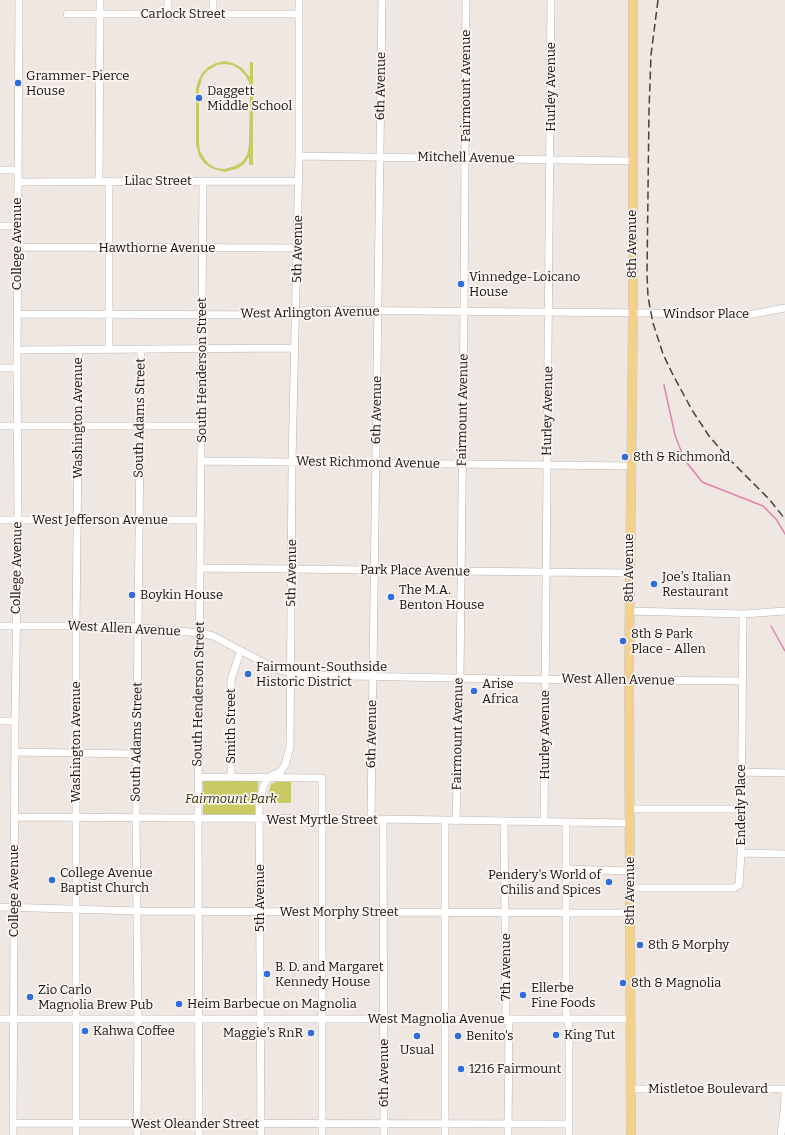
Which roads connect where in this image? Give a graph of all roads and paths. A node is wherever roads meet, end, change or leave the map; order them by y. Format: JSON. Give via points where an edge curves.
{"nodes":[{"id":1,"x":18,"y":0,"type":"edge"},
{"id":2,"x":100,"y":0,"type":"edge"},
{"id":3,"x":168,"y":0,"type":"edge"},
{"id":4,"x":213,"y":0,"type":"edge"},
{"id":5,"x":299,"y":0,"type":"edge"},
{"id":6,"x":382,"y":0,"type":"edge"},
{"id":7,"x":466,"y":0,"type":"edge"},
{"id":8,"x":551,"y":0,"type":"edge"},
{"id":9,"x":633,"y":0,"type":"edge"},
{"id":10,"x":67,"y":14,"type":"dead end"},
{"id":11,"x":100,"y":14,"type":"junction"},
{"id":12,"x":168,"y":14,"type":"junction"},
{"id":13,"x":213,"y":14,"type":"junction"},
{"id":14,"x":299,"y":14,"type":"junction"},
{"id":15,"x":299,"y":156,"type":"junction"},
{"id":16,"x":380,"y":157,"type":"junction"},
{"id":17,"x":465,"y":158,"type":"junction"},
{"id":18,"x":551,"y":159,"type":"junction"},
{"id":19,"x":632,"y":161,"type":"junction"},
{"id":20,"x":0,"y":170,"type":"edge"},
{"id":21,"x":18,"y":170,"type":"junction"},
{"id":22,"x":99,"y":181,"type":"junction"},
{"id":23,"x":109,"y":181,"type":"junction"},
{"id":24,"x":203,"y":181,"type":"junction"},
{"id":25,"x":299,"y":181,"type":"junction"},
{"id":26,"x":18,"y":182,"type":"junction"},
{"id":27,"x":0,"y":226,"type":"edge"},
{"id":28,"x":18,"y":226,"type":"junction"},
{"id":29,"x":17,"y":247,"type":"junction"},
{"id":30,"x":109,"y":247,"type":"junction"},
{"id":31,"x":203,"y":248,"type":"junction"},
{"id":32,"x":298,"y":248,"type":"junction"},
{"id":33,"x":785,"y":308,"type":"edge"},
{"id":34,"x":378,"y":311,"type":"junction"},
{"id":35,"x":464,"y":312,"type":"junction"},
{"id":36,"x":549,"y":312,"type":"junction"},
{"id":37,"x":632,"y":313,"type":"junction"},
{"id":38,"x":651,"y":313,"type":"joint"},
{"id":39,"x":17,"y":314,"type":"junction"},
{"id":40,"x":109,"y":314,"type":"junction"},
{"id":41,"x":202,"y":314,"type":"junction"},
{"id":42,"x":296,"y":315,"type":"junction"},
{"id":43,"x":295,"y":348,"type":"junction"},
{"id":44,"x":141,"y":349,"type":"junction"},
{"id":45,"x":202,"y":349,"type":"junction"},
{"id":46,"x":17,"y":350,"type":"junction"},
{"id":47,"x":79,"y":350,"type":"junction"},
{"id":48,"x":108,"y":350,"type":"junction"},
{"id":49,"x":0,"y":368,"type":"edge"},
{"id":50,"x":17,"y":368,"type":"junction"},
{"id":51,"x":0,"y":426,"type":"edge"},
{"id":52,"x":17,"y":426,"type":"junction"},
{"id":53,"x":78,"y":426,"type":"junction"},
{"id":54,"x":139,"y":426,"type":"junction"},
{"id":55,"x":201,"y":426,"type":"junction"},
{"id":56,"x":201,"y":461,"type":"junction"},
{"id":57,"x":292,"y":462,"type":"junction"},
{"id":58,"x":376,"y":463,"type":"junction"},
{"id":59,"x":462,"y":464,"type":"junction"},
{"id":60,"x":547,"y":465,"type":"junction"},
{"id":61,"x":630,"y":466,"type":"junction"},
{"id":62,"x":0,"y":520,"type":"edge"},
{"id":63,"x":18,"y":520,"type":"junction"},
{"id":64,"x":77,"y":520,"type":"junction"},
{"id":65,"x":139,"y":520,"type":"junction"},
{"id":66,"x":201,"y":520,"type":"junction"},
{"id":67,"x":200,"y":568,"type":"junction"},
{"id":68,"x":292,"y":569,"type":"junction"},
{"id":69,"x":375,"y":570,"type":"junction"},
{"id":70,"x":461,"y":571,"type":"junction"},
{"id":71,"x":546,"y":572,"type":"junction"},
{"id":72,"x":629,"y":573,"type":"junction"},
{"id":73,"x":785,"y":611,"type":"edge"},
{"id":74,"x":629,"y":612,"type":"junction"},
{"id":75,"x":743,"y":614,"type":"junction"},
{"id":76,"x":0,"y":626,"type":"edge"},
{"id":77,"x":16,"y":626,"type":"junction"},
{"id":78,"x":76,"y":626,"type":"junction"},
{"id":79,"x":138,"y":627,"type":"junction"},
{"id":80,"x":200,"y":633,"type":"junction"},
{"id":81,"x":240,"y":652,"type":"junction"},
{"id":82,"x":290,"y":673,"type":"junction"},
{"id":83,"x":373,"y":677,"type":"junction"},
{"id":84,"x":460,"y":678,"type":"junction"},
{"id":85,"x":545,"y":680,"type":"junction"},
{"id":86,"x":629,"y":680,"type":"junction"},
{"id":87,"x":742,"y":681,"type":"junction"},
{"id":88,"x":0,"y":721,"type":"edge"},
{"id":89,"x":15,"y":721,"type":"junction"},
{"id":90,"x":15,"y":752,"type":"junction"},
{"id":91,"x":76,"y":752,"type":"junction"},
{"id":92,"x":136,"y":754,"type":"junction"},
{"id":93,"x":741,"y":772,"type":"junction"},
{"id":94,"x":785,"y":773,"type":"edge"},
{"id":95,"x":198,"y":776,"type":"junction"},
{"id":96,"x":231,"y":777,"type":"junction"},
{"id":97,"x":269,"y":777,"type":"junction"},
{"id":98,"x":629,"y":809,"type":"junction"},
{"id":99,"x":741,"y":809,"type":"junction"},
{"id":100,"x":14,"y":817,"type":"junction"},
{"id":101,"x":76,"y":818,"type":"junction"},
{"id":102,"x":136,"y":818,"type":"junction"},
{"id":103,"x":198,"y":819,"type":"junction"},
{"id":104,"x":322,"y":819,"type":"junction"},
{"id":105,"x":371,"y":819,"type":"junction"},
{"id":106,"x":383,"y":819,"type":"junction"},
{"id":107,"x":260,"y":820,"type":"junction"},
{"id":108,"x":445,"y":821,"type":"junction"},
{"id":109,"x":456,"y":821,"type":"junction"},
{"id":110,"x":504,"y":822,"type":"junction"},
{"id":111,"x":544,"y":822,"type":"junction"},
{"id":112,"x":566,"y":823,"type":"junction"},
{"id":113,"x":629,"y":823,"type":"junction"},
{"id":114,"x":741,"y":853,"type":"junction"},
{"id":115,"x":785,"y":854,"type":"edge"},
{"id":116,"x":566,"y":869,"type":"junction"},
{"id":117,"x":630,"y":871,"type":"junction"},
{"id":118,"x":630,"y":888,"type":"junction"},
{"id":119,"x":0,"y":907,"type":"edge"},
{"id":120,"x":14,"y":907,"type":"junction"},
{"id":121,"x":75,"y":909,"type":"junction"},
{"id":122,"x":137,"y":911,"type":"junction"},
{"id":123,"x":199,"y":912,"type":"junction"},
{"id":124,"x":260,"y":912,"type":"junction"},
{"id":125,"x":322,"y":912,"type":"junction"},
{"id":126,"x":384,"y":912,"type":"junction"},
{"id":127,"x":445,"y":912,"type":"junction"},
{"id":128,"x":506,"y":913,"type":"junction"},
{"id":129,"x":566,"y":913,"type":"junction"},
{"id":130,"x":630,"y":913,"type":"junction"},
{"id":131,"x":0,"y":1019,"type":"edge"},
{"id":132,"x":14,"y":1019,"type":"junction"},
{"id":133,"x":75,"y":1019,"type":"junction"},
{"id":134,"x":138,"y":1019,"type":"junction"},
{"id":135,"x":199,"y":1019,"type":"junction"},
{"id":136,"x":261,"y":1019,"type":"junction"},
{"id":137,"x":322,"y":1019,"type":"junction"},
{"id":138,"x":384,"y":1019,"type":"junction"},
{"id":139,"x":445,"y":1019,"type":"junction"},
{"id":140,"x":506,"y":1019,"type":"junction"},
{"id":141,"x":568,"y":1019,"type":"junction"},
{"id":142,"x":631,"y":1019,"type":"junction"},
{"id":143,"x":785,"y":1088,"type":"edge"},
{"id":144,"x":631,"y":1089,"type":"junction"},
{"id":145,"x":785,"y":1092,"type":"edge"},
{"id":146,"x":13,"y":1123,"type":"junction"},
{"id":147,"x":76,"y":1123,"type":"junction"},
{"id":148,"x":137,"y":1124,"type":"junction"},
{"id":149,"x":199,"y":1124,"type":"junction"},
{"id":150,"x":261,"y":1124,"type":"junction"},
{"id":151,"x":323,"y":1124,"type":"junction"},
{"id":152,"x":384,"y":1124,"type":"junction"},
{"id":153,"x":445,"y":1124,"type":"junction"},
{"id":154,"x":508,"y":1124,"type":"junction"},
{"id":155,"x":569,"y":1124,"type":"junction"},
{"id":156,"x":13,"y":1135,"type":"edge"},
{"id":157,"x":76,"y":1135,"type":"edge"},
{"id":158,"x":137,"y":1135,"type":"edge"},
{"id":159,"x":199,"y":1135,"type":"edge"},
{"id":160,"x":261,"y":1135,"type":"edge"},
{"id":161,"x":322,"y":1135,"type":"edge"},
{"id":162,"x":384,"y":1135,"type":"edge"},
{"id":163,"x":445,"y":1135,"type":"edge"},
{"id":164,"x":508,"y":1135,"type":"edge"},
{"id":165,"x":569,"y":1135,"type":"edge"},
{"id":166,"x":631,"y":1135,"type":"edge"},
{"id":167,"x":781,"y":1135,"type":"edge"}],
"edges":[{"from":1,"to":21,"type":"street","name":"College Avenue"},
{"from":2,"to":11,"type":"street"},
{"from":3,"to":12,"type":"street"},
{"from":4,"to":13,"type":"street"},
{"from":5,"to":14,"type":"street","name":"5th Avenue"},
{"from":6,"to":16,"type":"street","name":"6th Avenue"},
{"from":7,"to":17,"type":"street","name":"Fairmount Avenue"},
{"from":8,"to":18,"type":"street","name":"Hurley Avenue"},
{"from":9,"to":19,"type":"main road","name":"8th Avenue"},
{"from":10,"to":11,"type":"street","name":"Carlock Street"},
{"from":11,"to":12,"type":"street","name":"Carlock Street"},
{"from":11,"to":22,"type":"street"},
{"from":12,"to":13,"type":"street","name":"Carlock Street"},
{"from":13,"to":14,"type":"street","name":"Carlock Street"},
{"from":14,"to":15,"type":"street","name":"5th Avenue"},
{"from":15,"to":16,"type":"street","name":"Mitchell Avenue"},
{"from":15,"to":25,"type":"street","name":"5th Avenue"},
{"from":16,"to":17,"type":"street","name":"Mitchell Avenue"},
{"from":16,"to":34,"type":"street","name":"6th Avenue"},
{"from":17,"to":18,"type":"street","name":"Mitchell Avenue"},
{"from":17,"to":35,"type":"street","name":"Fairmount Avenue"},
{"from":18,"to":19,"type":"street","name":"Mitchell Avenue"},
{"from":18,"to":36,"type":"street","name":"Hurley Avenue"},
{"from":19,"to":37,"type":"main road","name":"8th Avenue"},
{"from":20,"to":21,"type":"street"},
{"from":21,"to":26,"type":"street","name":"College Avenue"},
{"from":22,"to":23,"type":"street","name":"Lilac Street"},
{"from":22,"to":26,"type":"street","name":"Lilac Street"},
{"from":23,"to":24,"type":"street","name":"Lilac Street"},
{"from":23,"to":30,"type":"street"},
{"from":24,"to":25,"type":"street","name":"Lilac Street"},
{"from":24,"to":31,"type":"street","name":"South Henderson Street"},
{"from":25,"to":32,"type":"street","name":"5th Avenue"},
{"from":26,"to":28,"type":"street","name":"College Avenue"},
{"from":27,"to":28,"type":"street"},
{"from":28,"to":29,"type":"street","name":"College Avenue"},
{"from":29,"to":30,"type":"street","name":"Hawthorne Avenue"},
{"from":29,"to":39,"type":"street","name":"College Avenue"},
{"from":30,"to":31,"type":"street","name":"Hawthorne Avenue"},
{"from":30,"to":40,"type":"street"},
{"from":31,"to":32,"type":"street","name":"Hawthorne Avenue"},
{"from":31,"to":41,"type":"street","name":"South Henderson Street"},
{"from":32,"to":42,"type":"street","name":"5th Avenue"},
{"from":33,"to":38,"type":"street","name":"Windsor Place","via":[[742,316]]},
{"from":34,"to":35,"type":"street","name":"West Arlington Avenue"},
{"from":34,"to":42,"type":"street","name":"West Arlington Avenue","via":[[306,310]]},
{"from":34,"to":58,"type":"street","name":"6th Avenue"},
{"from":35,"to":36,"type":"street","name":"West Arlington Avenue"},
{"from":35,"to":59,"type":"street","name":"Fairmount Avenue"},
{"from":36,"to":37,"type":"street","name":"West Arlington Avenue"},
{"from":36,"to":60,"type":"street","name":"Hurley Avenue"},
{"from":37,"to":38,"type":"street","name":"West Arlington Avenue"},
{"from":37,"to":61,"type":"main road","name":"8th Avenue"},
{"from":39,"to":40,"type":"street","name":"West Arlington Avenue"},
{"from":39,"to":46,"type":"street","name":"College Avenue"},
{"from":40,"to":41,"type":"street","name":"West Arlington Avenue"},
{"from":40,"to":48,"type":"street"},
{"from":41,"to":42,"type":"street","name":"West Arlington Avenue"},
{"from":41,"to":45,"type":"street","name":"South Henderson Street"},
{"from":42,"to":43,"type":"street","name":"5th Avenue"},
{"from":43,"to":45,"type":"street"},
{"from":43,"to":57,"type":"street","name":"5th Avenue"},
{"from":44,"to":45,"type":"street"},
{"from":44,"to":48,"type":"street"},
{"from":44,"to":54,"type":"street","name":"South Adams Street"},
{"from":45,"to":55,"type":"street","name":"South Henderson Street"},
{"from":46,"to":47,"type":"street"},
{"from":46,"to":50,"type":"street","name":"College Avenue"},
{"from":47,"to":48,"type":"street"},
{"from":47,"to":53,"type":"street","name":"Washington Avenue"},
{"from":49,"to":50,"type":"street"},
{"from":50,"to":52,"type":"street","name":"College Avenue"},
{"from":51,"to":52,"type":"street"},
{"from":52,"to":53,"type":"street"},
{"from":52,"to":63,"type":"street","name":"College Avenue"},
{"from":53,"to":54,"type":"street"},
{"from":53,"to":64,"type":"street","name":"Washington Avenue"},
{"from":54,"to":55,"type":"street"},
{"from":54,"to":65,"type":"street","name":"South Adams Street"},
{"from":55,"to":56,"type":"street","name":"South Henderson Street"},
{"from":56,"to":57,"type":"street","name":"West Richmond Avenue"},
{"from":56,"to":66,"type":"street","name":"South Henderson Street"},
{"from":57,"to":58,"type":"street","name":"West Richmond Avenue"},
{"from":57,"to":68,"type":"street","name":"5th Avenue"},
{"from":58,"to":59,"type":"street","name":"West Richmond Avenue"},
{"from":58,"to":69,"type":"street","name":"6th Avenue"},
{"from":59,"to":60,"type":"street","name":"West Richmond Avenue"},
{"from":59,"to":70,"type":"street","name":"Fairmount Avenue"},
{"from":60,"to":61,"type":"street","name":"West Richmond Avenue"},
{"from":60,"to":71,"type":"street","name":"Hurley Avenue"},
{"from":61,"to":72,"type":"main road","name":"8th Avenue"},
{"from":62,"to":63,"type":"street","name":"West Jefferson Avenue"},
{"from":63,"to":64,"type":"street","name":"West Jefferson Avenue"},
{"from":63,"to":77,"type":"street","name":"College Avenue"},
{"from":64,"to":65,"type":"street","name":"West Jefferson Avenue"},
{"from":64,"to":78,"type":"street","name":"Washington Avenue"},
{"from":65,"to":66,"type":"street","name":"West Jefferson Avenue"},
{"from":65,"to":79,"type":"street","name":"South Adams Street"},
{"from":66,"to":67,"type":"street","name":"South Henderson Street"},
{"from":67,"to":68,"type":"street","name":"Park Place Avenue"},
{"from":67,"to":80,"type":"street","name":"South Henderson Street"},
{"from":68,"to":69,"type":"street","name":"Park Place Avenue"},
{"from":68,"to":82,"type":"street","name":"5th Avenue"},
{"from":69,"to":70,"type":"street","name":"Park Place Avenue"},
{"from":69,"to":83,"type":"street","name":"6th Avenue"},
{"from":70,"to":71,"type":"street","name":"Park Place Avenue"},
{"from":70,"to":84,"type":"street","name":"Fairmount Avenue"},
{"from":71,"to":72,"type":"street","name":"Park Place Avenue"},
{"from":71,"to":85,"type":"street","name":"Hurley Avenue"},
{"from":72,"to":74,"type":"main road","name":"8th Avenue"},
{"from":73,"to":75,"type":"street"},
{"from":74,"to":75,"type":"street"},
{"from":74,"to":86,"type":"main road","name":"8th Avenue"},
{"from":75,"to":87,"type":"street","name":"Enderly Place"},
{"from":76,"to":77,"type":"street","name":"West Allen Avenue"},
{"from":77,"to":78,"type":"street","name":"West Allen Avenue"},
{"from":77,"to":89,"type":"street","name":"College Avenue"},
{"from":78,"to":79,"type":"street","name":"West Allen Avenue"},
{"from":78,"to":91,"type":"street","name":"Washington Avenue"},
{"from":79,"to":80,"type":"street","name":"West Allen Avenue"},
{"from":79,"to":92,"type":"street","name":"South Adams Street"},
{"from":80,"to":81,"type":"street","name":"West Allen Avenue","via":[[213,636]]},
{"from":80,"to":95,"type":"street","name":"South Henderson Street"},
{"from":81,"to":82,"type":"street","name":"West Allen Avenue"},
{"from":81,"to":96,"type":"street","name":"Smith Street","via":[[230,690]]},
{"from":82,"to":83,"type":"street","name":"West Allen Avenue"},
{"from":82,"to":97,"type":"street","name":"5th Avenue","via":[[288,758],[280,772]]},
{"from":83,"to":84,"type":"street","name":"West Allen Avenue"},
{"from":83,"to":105,"type":"street","name":"6th Avenue"},
{"from":84,"to":85,"type":"street","name":"West Allen Avenue"},
{"from":84,"to":109,"type":"street","name":"Fairmount Avenue"},
{"from":85,"to":86,"type":"street","name":"West Allen Avenue"},
{"from":85,"to":111,"type":"street","name":"Hurley Avenue"},
{"from":86,"to":87,"type":"street","name":"West Allen Avenue"},
{"from":86,"to":98,"type":"main road","name":"8th Avenue"},
{"from":87,"to":93,"type":"street","name":"Enderly Place"},
{"from":88,"to":89,"type":"street"},
{"from":89,"to":90,"type":"street","name":"College Avenue"},
{"from":90,"to":91,"type":"street"},
{"from":90,"to":100,"type":"street","name":"College Avenue"},
{"from":91,"to":92,"type":"street"},
{"from":91,"to":101,"type":"street","name":"Washington Avenue"},
{"from":92,"to":102,"type":"street","name":"South Adams Street"},
{"from":93,"to":94,"type":"street"},
{"from":93,"to":99,"type":"street","name":"Enderly Place"},
{"from":95,"to":96,"type":"street"},
{"from":95,"to":103,"type":"street","name":"South Henderson Street"},
{"from":96,"to":97,"type":"street"},
{"from":97,"to":104,"type":"street","via":[[322,778]]},
{"from":97,"to":107,"type":"street","name":"5th Avenue","via":[[261,794]]},
{"from":98,"to":99,"type":"street"},
{"from":98,"to":113,"type":"main road","name":"8th Avenue"},
{"from":99,"to":114,"type":"street","name":"Enderly Place"},
{"from":100,"to":101,"type":"street","name":"West Myrtle Street"},
{"from":100,"to":120,"type":"street","name":"College Avenue"},
{"from":101,"to":102,"type":"street","name":"West Myrtle Street"},
{"from":101,"to":121,"type":"street","name":"Washington Avenue"},
{"from":102,"to":103,"type":"street","name":"West Myrtle Street"},
{"from":102,"to":122,"type":"street","name":"South Adams Street"},
{"from":103,"to":107,"type":"street","name":"West Myrtle Street"},
{"from":103,"to":123,"type":"street","name":"South Henderson Street"},
{"from":104,"to":105,"type":"street","name":"West Myrtle Street"},
{"from":104,"to":107,"type":"street","name":"West Myrtle Street"},
{"from":104,"to":125,"type":"street"},
{"from":105,"to":106,"type":"street","name":"West Myrtle Street"},
{"from":106,"to":108,"type":"street","name":"West Myrtle Street"},
{"from":106,"to":126,"type":"street","name":"6th Avenue"},
{"from":107,"to":124,"type":"street","name":"5th Avenue"},
{"from":108,"to":109,"type":"street","name":"West Myrtle Street"},
{"from":108,"to":127,"type":"street"},
{"from":109,"to":110,"type":"street","name":"West Myrtle Street"},
{"from":110,"to":111,"type":"street","name":"West Myrtle Street"},
{"from":110,"to":128,"type":"street","name":"7th Avenue"},
{"from":111,"to":112,"type":"street","name":"West Myrtle Street"},
{"from":112,"to":113,"type":"street","name":"West Myrtle Street"},
{"from":112,"to":116,"type":"street"},
{"from":113,"to":117,"type":"main road","name":"8th Avenue"},
{"from":114,"to":115,"type":"street"},
{"from":114,"to":118,"type":"street","name":"Enderly Place","via":[[740,882],[737,887]]},
{"from":116,"to":117,"type":"street"},
{"from":116,"to":129,"type":"street"},
{"from":117,"to":118,"type":"main road","name":"8th Avenue"},
{"from":118,"to":130,"type":"main road","name":"8th Avenue"},
{"from":119,"to":120,"type":"street","name":"West Morphy Street"},
{"from":120,"to":121,"type":"street","name":"West Morphy Street"},
{"from":120,"to":132,"type":"street","name":"College Avenue"},
{"from":121,"to":122,"type":"street","name":"West Morphy Street"},
{"from":121,"to":133,"type":"street","name":"Washington Avenue"},
{"from":122,"to":123,"type":"street","name":"West Morphy Street"},
{"from":122,"to":134,"type":"street","name":"South Adams Street"},
{"from":123,"to":124,"type":"street","name":"West Morphy Street"},
{"from":123,"to":135,"type":"street","name":"South Henderson Street"},
{"from":124,"to":125,"type":"street","name":"West Morphy Street"},
{"from":124,"to":136,"type":"street","name":"5th Avenue"},
{"from":125,"to":126,"type":"street","name":"West Morphy Street"},
{"from":125,"to":137,"type":"street"},
{"from":126,"to":127,"type":"street","name":"West Morphy Street"},
{"from":126,"to":138,"type":"street","name":"6th Avenue"},
{"from":127,"to":128,"type":"street","name":"West Morphy Street"},
{"from":127,"to":139,"type":"street"},
{"from":128,"to":129,"type":"street","name":"West Morphy Street"},
{"from":128,"to":140,"type":"street","name":"7th Avenue"},
{"from":129,"to":130,"type":"street","name":"West Morphy Street"},
{"from":129,"to":141,"type":"street"},
{"from":130,"to":142,"type":"main road","name":"8th Avenue"},
{"from":131,"to":132,"type":"street","name":"West Magnolia Avenue"},
{"from":132,"to":133,"type":"street","name":"West Magnolia Avenue"},
{"from":132,"to":146,"type":"street","name":"College Avenue"},
{"from":133,"to":134,"type":"street","name":"West Magnolia Avenue"},
{"from":133,"to":147,"type":"street","name":"Washington Avenue"},
{"from":134,"to":135,"type":"street","name":"West Magnolia Avenue"},
{"from":134,"to":148,"type":"street","name":"South Adams Street"},
{"from":135,"to":136,"type":"street","name":"West Magnolia Avenue"},
{"from":135,"to":149,"type":"street","name":"South Henderson Street"},
{"from":136,"to":137,"type":"street","name":"West Magnolia Avenue"},
{"from":136,"to":150,"type":"street","name":"5th Avenue"},
{"from":137,"to":138,"type":"street","name":"West Magnolia Avenue"},
{"from":137,"to":151,"type":"street"},
{"from":138,"to":139,"type":"street","name":"West Magnolia Avenue"},
{"from":138,"to":152,"type":"street","name":"6th Avenue"},
{"from":139,"to":140,"type":"street","name":"West Magnolia Avenue"},
{"from":139,"to":153,"type":"street"},
{"from":140,"to":141,"type":"street","name":"West Magnolia Avenue"},
{"from":140,"to":154,"type":"street","name":"7th Avenue"},
{"from":141,"to":142,"type":"street","name":"West Magnolia Avenue"},
{"from":141,"to":155,"type":"street"},
{"from":142,"to":144,"type":"main road","name":"8th Avenue"},
{"from":143,"to":144,"type":"street","name":"Mistletoe Boulevard"},
{"from":144,"to":166,"type":"main road","name":"8th Avenue"},
{"from":145,"to":167,"type":"street"},
{"from":146,"to":147,"type":"street","name":"West Oleander Street"},
{"from":146,"to":156,"type":"street","name":"College Avenue"},
{"from":147,"to":148,"type":"street","name":"West Oleander Street"},
{"from":147,"to":157,"type":"street","name":"Washington Avenue"},
{"from":148,"to":149,"type":"street","name":"West Oleander Street"},
{"from":148,"to":158,"type":"street","name":"South Adams Street"},
{"from":149,"to":150,"type":"street","name":"West Oleander Street"},
{"from":149,"to":159,"type":"street","name":"South Henderson Street"},
{"from":150,"to":151,"type":"street","name":"West Oleander Street"},
{"from":150,"to":160,"type":"street","name":"5th Avenue"},
{"from":151,"to":152,"type":"street","name":"West Oleander Street"},
{"from":151,"to":161,"type":"street"},
{"from":152,"to":153,"type":"street","name":"West Oleander Street"},
{"from":152,"to":162,"type":"street","name":"6th Avenue"},
{"from":153,"to":154,"type":"street","name":"West Oleander Street"},
{"from":153,"to":163,"type":"street"},
{"from":154,"to":155,"type":"street","name":"West Oleander Street"},
{"from":154,"to":164,"type":"street","name":"7th Avenue"},
{"from":155,"to":165,"type":"street"}]}
